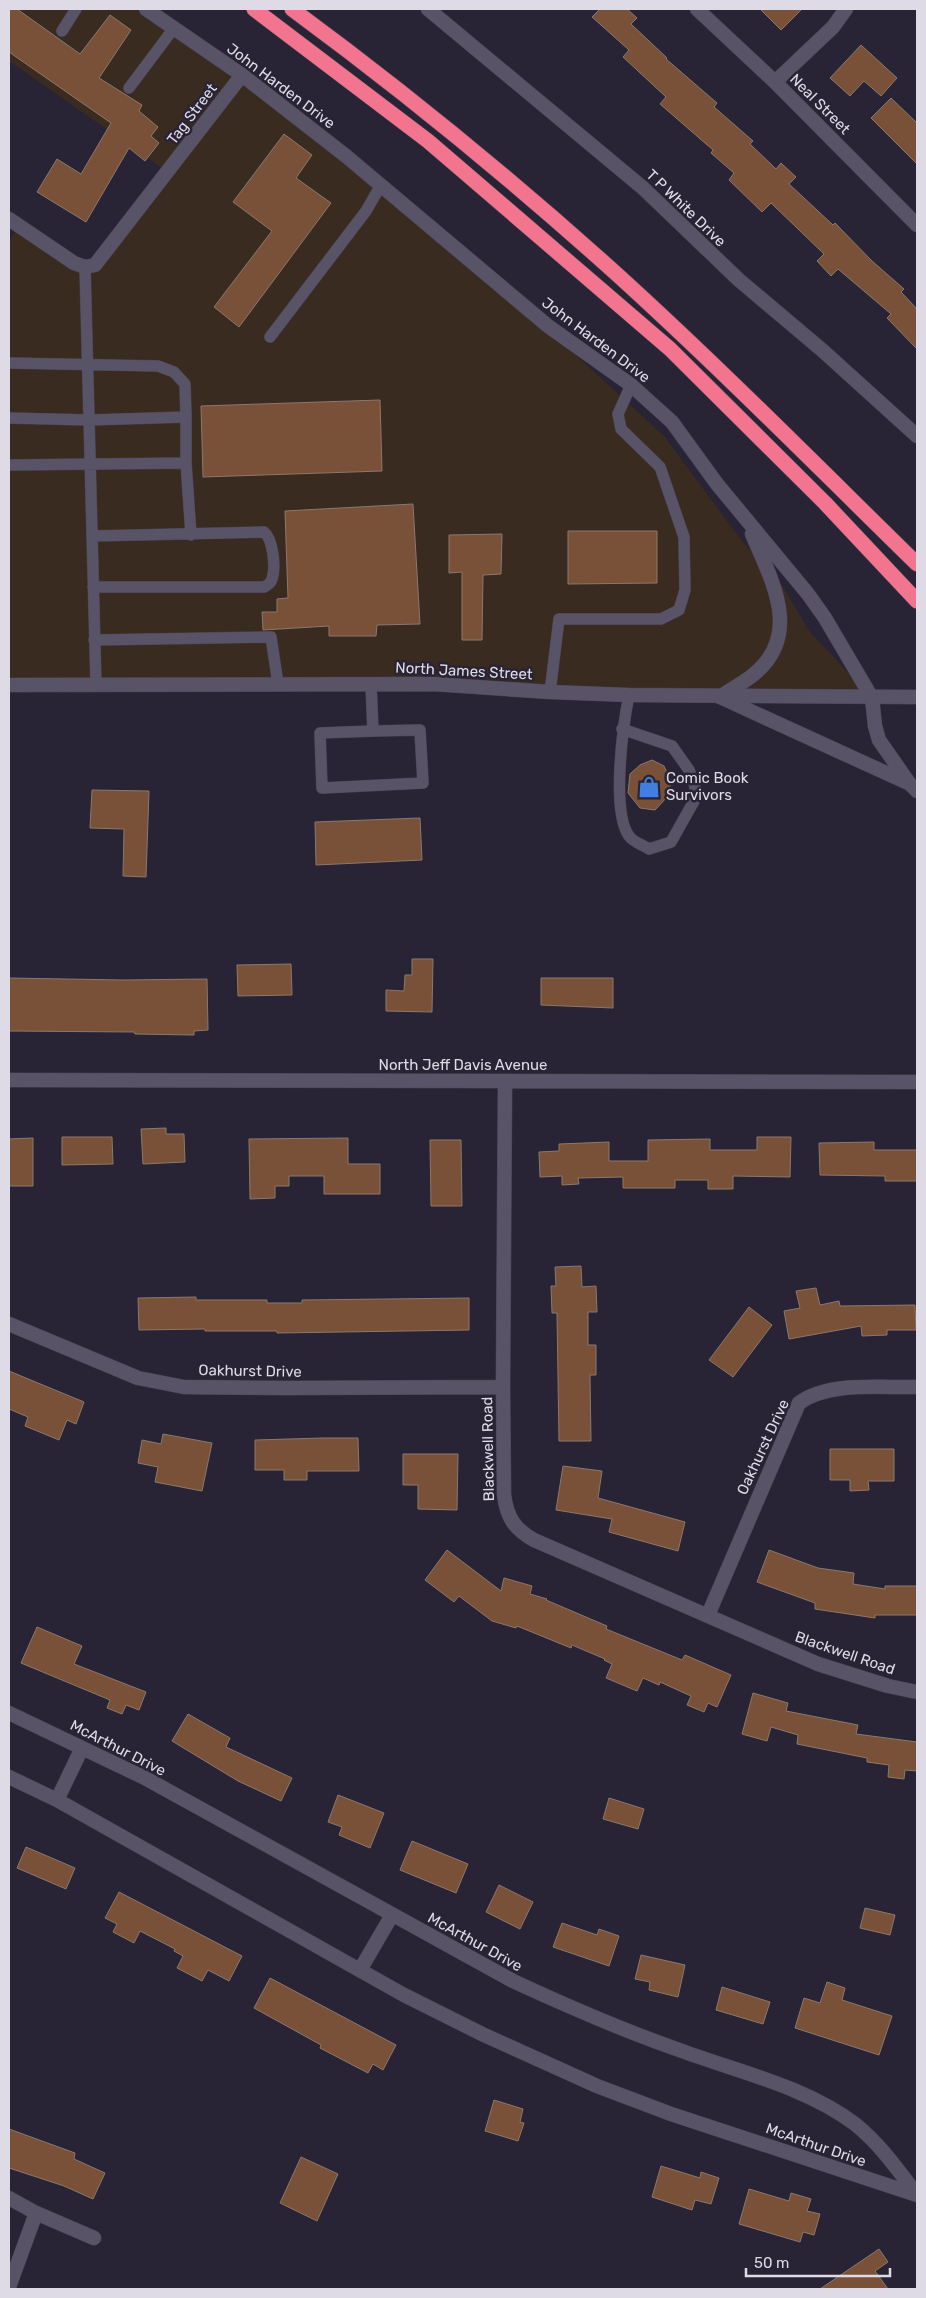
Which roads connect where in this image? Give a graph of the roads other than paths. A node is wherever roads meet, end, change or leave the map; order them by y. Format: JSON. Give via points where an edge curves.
{"nodes":[{"id":1,"x":76,"y":9,"type":"edge"},
{"id":2,"x":146,"y":9,"type":"edge"},
{"id":3,"x":254,"y":9,"type":"edge"},
{"id":4,"x":292,"y":9,"type":"edge"},
{"id":5,"x":428,"y":9,"type":"edge"},
{"id":6,"x":697,"y":9,"type":"edge"},
{"id":7,"x":846,"y":9,"type":"edge"},
{"id":8,"x":174,"y":28,"type":"junction"},
{"id":9,"x":62,"y":31,"type":"dead end"},
{"id":10,"x":242,"y":75,"type":"junction"},
{"id":11,"x":775,"y":82,"type":"junction"},
{"id":12,"x":129,"y":88,"type":"dead end"},
{"id":13,"x":381,"y":185,"type":"junction"},
{"id":14,"x":9,"y":219,"type":"edge"},
{"id":15,"x":917,"y":225,"type":"edge"},
{"id":16,"x":85,"y":267,"type":"junction"},
{"id":17,"x":270,"y":337,"type":"dead end"},
{"id":18,"x":9,"y":363,"type":"edge"},
{"id":19,"x":88,"y":366,"type":"junction"},
{"id":20,"x":631,"y":385,"type":"junction"},
{"id":21,"x":186,"y":417,"type":"junction"},
{"id":22,"x":9,"y":418,"type":"edge"},
{"id":23,"x":89,"y":420,"type":"junction"},
{"id":24,"x":917,"y":436,"type":"edge"},
{"id":25,"x":186,"y":463,"type":"junction"},
{"id":26,"x":9,"y":465,"type":"edge"},
{"id":27,"x":90,"y":465,"type":"junction"},
{"id":28,"x":747,"y":522,"type":"junction"},
{"id":29,"x":191,"y":535,"type":"junction"},
{"id":30,"x":92,"y":536,"type":"junction"},
{"id":31,"x":917,"y":564,"type":"edge"},
{"id":32,"x":93,"y":587,"type":"junction"},
{"id":33,"x":917,"y":601,"type":"edge"},
{"id":34,"x":94,"y":640,"type":"junction"},
{"id":35,"x":278,"y":684,"type":"junction"},
{"id":36,"x":371,"y":684,"type":"junction"},
{"id":37,"x":9,"y":685,"type":"edge"},
{"id":38,"x":96,"y":686,"type":"junction"},
{"id":39,"x":550,"y":692,"type":"junction"},
{"id":40,"x":629,"y":695,"type":"junction"},
{"id":41,"x":720,"y":696,"type":"junction"},
{"id":42,"x":915,"y":697,"type":"edge"},
{"id":43,"x":872,"y":698,"type":"junction"},
{"id":44,"x":622,"y":729,"type":"junction"},
{"id":45,"x":373,"y":731,"type":"junction"},
{"id":46,"x":913,"y":787,"type":"edge"},
{"id":47,"x":9,"y":1080,"type":"edge"},
{"id":48,"x":505,"y":1082,"type":"junction"},
{"id":49,"x":917,"y":1082,"type":"edge"},
{"id":50,"x":9,"y":1324,"type":"edge"},
{"id":51,"x":503,"y":1387,"type":"junction"},
{"id":52,"x":917,"y":1387,"type":"edge"},
{"id":53,"x":708,"y":1615,"type":"junction"},
{"id":54,"x":917,"y":1692,"type":"edge"},
{"id":55,"x":9,"y":1713,"type":"edge"},
{"id":56,"x":82,"y":1748,"type":"junction"},
{"id":57,"x":9,"y":1777,"type":"edge"},
{"id":58,"x":57,"y":1800,"type":"junction"},
{"id":59,"x":392,"y":1915,"type":"junction"},
{"id":60,"x":360,"y":1970,"type":"junction"},
{"id":61,"x":917,"y":2195,"type":"edge"},
{"id":62,"x":9,"y":2198,"type":"edge"},
{"id":63,"x":36,"y":2213,"type":"junction"},
{"id":64,"x":94,"y":2238,"type":"dead end"},
{"id":65,"x":9,"y":2287,"type":"edge"}],
"edges":[{"from":1,"to":9,"type":"lane"},
{"from":2,"to":8,"type":"street","name":"John Harden Drive"},
{"from":3,"to":33,"type":"highway","via":[[428,141],[670,349],[825,503]]},
{"from":4,"to":31,"type":"highway","via":[[356,56],[519,188],[621,278],[781,429]]},
{"from":5,"to":24,"type":"street","name":"T P White Drive","via":[[643,188],[739,280]]},
{"from":6,"to":11,"type":"street","name":"Neal Street"},
{"from":7,"to":11,"type":"street","via":[[833,26]]},
{"from":8,"to":10,"type":"street","name":"John Harden Drive"},
{"from":8,"to":12,"type":"lane"},
{"from":10,"to":13,"type":"street","name":"John Harden Drive"},
{"from":10,"to":16,"type":"street","name":"Tag Street","via":[[95,264]]},
{"from":11,"to":15,"type":"street","name":"Neal Street"},
{"from":13,"to":17,"type":"lane","via":[[366,211]]},
{"from":13,"to":20,"type":"street","name":"John Harden Drive","via":[[548,326]]},
{"from":14,"to":16,"type":"street"},
{"from":16,"to":19,"type":"lane"},
{"from":18,"to":19,"type":"lane"},
{"from":19,"to":21,"type":"lane","via":[[158,366],[174,372],[185,384]]},
{"from":19,"to":23,"type":"lane"},
{"from":20,"to":28,"type":"street","name":"John Harden Drive","via":[[672,422]]},
{"from":20,"to":39,"type":"lane","via":[[618,414],[621,429],[660,467],[684,536],[686,590],[679,610],[661,619],[559,619]]},
{"from":21,"to":23,"type":"lane"},
{"from":21,"to":25,"type":"lane"},
{"from":22,"to":23,"type":"lane"},
{"from":23,"to":27,"type":"lane"},
{"from":25,"to":27,"type":"lane"},
{"from":25,"to":29,"type":"lane"},
{"from":26,"to":27,"type":"lane"},
{"from":27,"to":30,"type":"lane"},
{"from":28,"to":41,"type":"street","via":[[776,590],[780,635],[771,655],[754,675]]},
{"from":28,"to":43,"type":"street","name":"John Harden Drive","via":[[814,602]]},
{"from":29,"to":30,"type":"lane"},
{"from":29,"to":32,"type":"lane","via":[[264,532],[272,545],[273,578],[270,584],[264,588]]},
{"from":30,"to":32,"type":"lane"},
{"from":32,"to":34,"type":"lane"},
{"from":34,"to":35,"type":"lane","via":[[272,637]]},
{"from":34,"to":38,"type":"lane"},
{"from":35,"to":36,"type":"street","name":"North James Street"},
{"from":35,"to":38,"type":"street","name":"North James Street"},
{"from":36,"to":39,"type":"street","name":"North James Street"},
{"from":36,"to":45,"type":"lane"},
{"from":37,"to":38,"type":"street","name":"North James Street"},
{"from":39,"to":40,"type":"street","name":"North James Street"},
{"from":40,"to":41,"type":"street","name":"North James Street"},
{"from":40,"to":44,"type":"lane"},
{"from":41,"to":43,"type":"street","name":"North James Street"},
{"from":41,"to":46,"type":"street"},
{"from":42,"to":43,"type":"street","name":"North James Street"},
{"from":43,"to":46,"type":"street","name":"John Harden Drive","via":[[879,740]]},
{"from":44,"to":44,"type":"lane","via":[[620,816],[630,838],[648,849],[671,842],[694,800],[695,786],[690,770],[672,746]]},
{"from":45,"to":45,"type":"lane","via":[[320,733],[322,788],[423,783],[420,730]]},
{"from":47,"to":48,"type":"street","name":"North Jeff Davis Avenue"},
{"from":48,"to":49,"type":"street","name":"North Jeff Davis Avenue"},
{"from":48,"to":51,"type":"street","name":"Blackwell Road"},
{"from":50,"to":51,"type":"street","name":"Oakhurst Drive","via":[[138,1378],[184,1386]]},
{"from":51,"to":53,"type":"street","name":"Blackwell Road","via":[[504,1495],[506,1508],[520,1532]]},
{"from":52,"to":53,"type":"street","name":"Oakhurst Drive","via":[[840,1389],[810,1396],[799,1404]]},
{"from":53,"to":54,"type":"street","name":"Blackwell Road","via":[[818,1664]]},
{"from":55,"to":56,"type":"street","name":"McArthur Drive"},
{"from":56,"to":58,"type":"street"},
{"from":56,"to":59,"type":"street","name":"McArthur Drive","via":[[145,1778]]},
{"from":57,"to":58,"type":"street","name":"McArthur Drive"},
{"from":58,"to":60,"type":"street","name":"McArthur Drive"},
{"from":59,"to":60,"type":"street"},
{"from":59,"to":61,"type":"street","name":"McArthur Drive","via":[[550,1998],[682,2052],[798,2091],[828,2106],[880,2146]]},
{"from":60,"to":61,"type":"street","name":"McArthur Drive","via":[[482,2034],[597,2086],[671,2114]]},
{"from":62,"to":63,"type":"street"},
{"from":63,"to":64,"type":"street"},
{"from":63,"to":65,"type":"street"}]}
